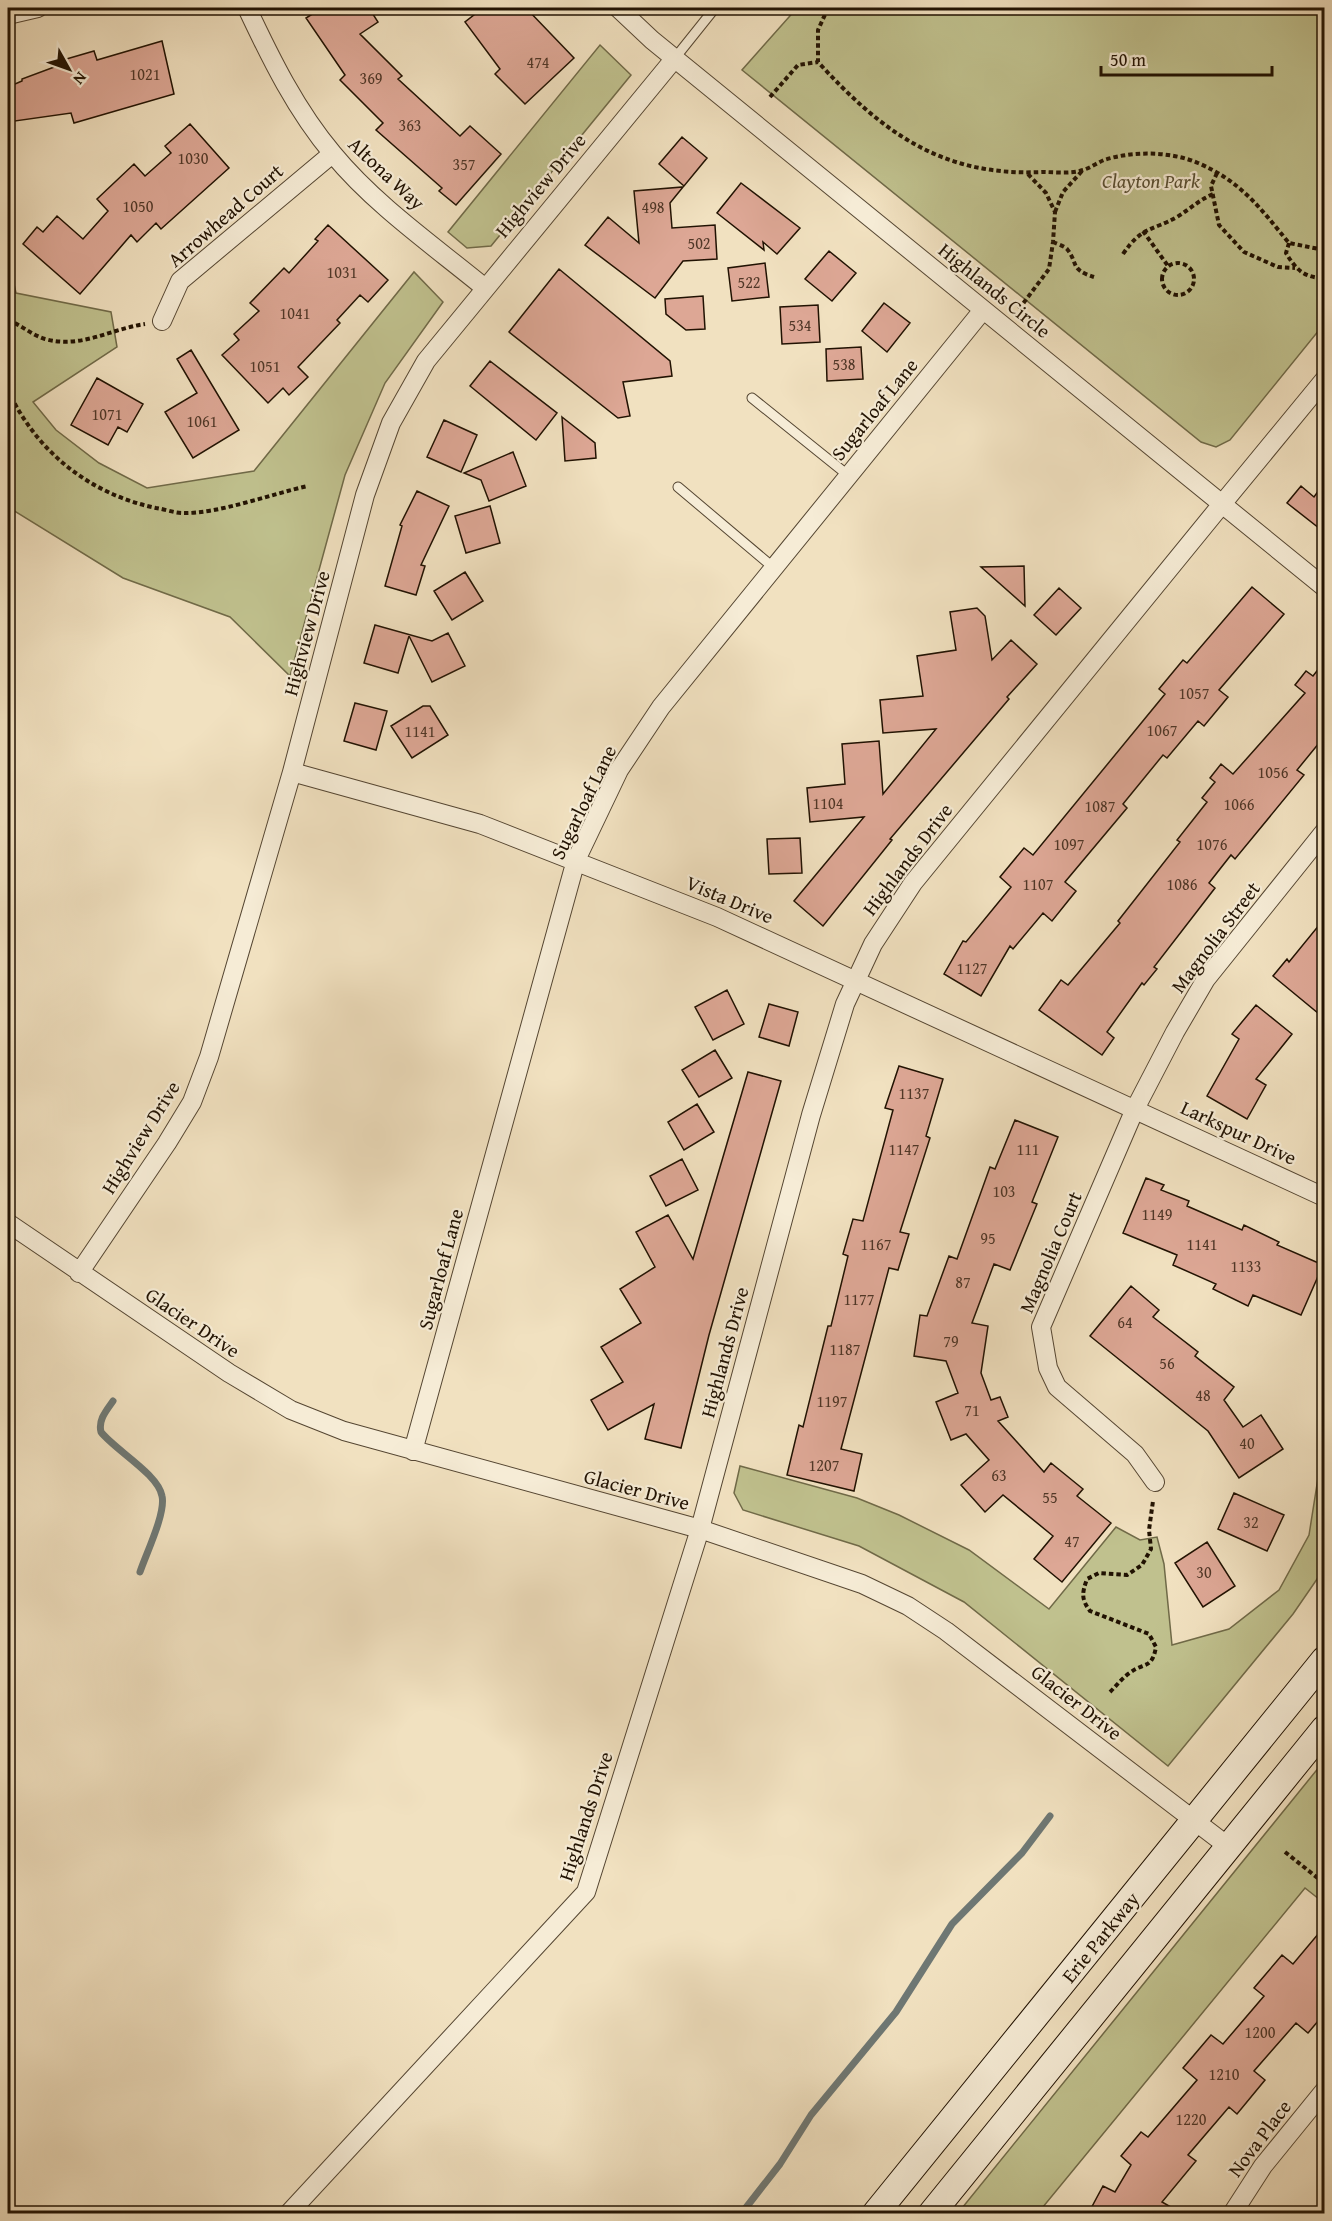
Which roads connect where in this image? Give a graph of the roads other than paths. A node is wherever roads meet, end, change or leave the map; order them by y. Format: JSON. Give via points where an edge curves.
{"nodes":[{"id":1,"x":38,"y":8,"type":"edge"},
{"id":2,"x":247,"y":8,"type":"edge"},
{"id":3,"x":618,"y":8,"type":"edge"},
{"id":4,"x":715,"y":8,"type":"edge"},
{"id":5,"x":8,"y":15,"type":"edge"},
{"id":6,"x":675,"y":58,"type":"junction"},
{"id":7,"x":332,"y":154,"type":"junction"},
{"id":8,"x":485,"y":288,"type":"junction"},
{"id":9,"x":983,"y":310,"type":"junction"},
{"id":10,"x":162,"y":321,"type":"dead end"},
{"id":11,"x":1324,"y":380,"type":"edge"},
{"id":12,"x":752,"y":398,"type":"dead end"},
{"id":13,"x":849,"y":476,"type":"junction"},
{"id":14,"x":678,"y":487,"type":"dead end"},
{"id":15,"x":1222,"y":504,"type":"junction"},
{"id":16,"x":774,"y":568,"type":"junction"},
{"id":17,"x":1324,"y":587,"type":"edge"},
{"id":18,"x":292,"y":772,"type":"junction"},
{"id":19,"x":1324,"y":832,"type":"edge"},
{"id":20,"x":576,"y":860,"type":"junction"},
{"id":21,"x":855,"y":979,"type":"junction"},
{"id":22,"x":1135,"y":1109,"type":"junction"},
{"id":23,"x":1324,"y":1197,"type":"edge"},
{"id":24,"x":8,"y":1223,"type":"edge"},
{"id":25,"x":79,"y":1273,"type":"junction"},
{"id":26,"x":413,"y":1451,"type":"junction"},
{"id":27,"x":1155,"y":1482,"type":"dead end"},
{"id":28,"x":700,"y":1529,"type":"junction"},
{"id":29,"x":1324,"y":1660,"type":"edge"},
{"id":30,"x":1324,"y":1729,"type":"edge"},
{"id":31,"x":1195,"y":1820,"type":"junction"},
{"id":32,"x":1229,"y":1847,"type":"junction"},
{"id":33,"x":1324,"y":2091,"type":"edge"},
{"id":34,"x":288,"y":2214,"type":"edge"},
{"id":35,"x":875,"y":2214,"type":"edge"},
{"id":36,"x":931,"y":2214,"type":"edge"},
{"id":37,"x":1232,"y":2214,"type":"edge"}],
"edges":[{"from":1,"to":5,"type":"street"},
{"from":2,"to":7,"type":"street","name":"Altona Way","via":[[272,62]]},
{"from":3,"to":6,"type":"street","name":"Highlands Circle"},
{"from":4,"to":6,"type":"lane"},
{"from":6,"to":8,"type":"street","name":"Highview Drive"},
{"from":6,"to":9,"type":"street","name":"Highlands Circle"},
{"from":7,"to":8,"type":"street","name":"Altona Way","via":[[352,176]]},
{"from":7,"to":10,"type":"street","name":"Arrowhead Court","via":[[180,281]]},
{"from":8,"to":18,"type":"street","name":"Highview Drive","via":[[426,361],[391,423],[365,495]]},
{"from":9,"to":13,"type":"street","name":"Sugarloaf Lane"},
{"from":9,"to":15,"type":"street","name":"Highlands Circle"},
{"from":11,"to":15,"type":"street"},
{"from":12,"to":13,"type":"lane"},
{"from":13,"to":16,"type":"street","name":"Sugarloaf Lane"},
{"from":14,"to":16,"type":"lane"},
{"from":15,"to":17,"type":"street","name":"Highlands Circle"},
{"from":15,"to":21,"type":"street","name":"Highlands Drive","via":[[913,883]]},
{"from":16,"to":20,"type":"street","name":"Sugarloaf Lane","via":[[661,707],[619,770]]},
{"from":18,"to":20,"type":"street","name":"Vista Drive","via":[[441,812]]},
{"from":18,"to":25,"type":"street","name":"Highview Drive","via":[[209,1057],[192,1102]]},
{"from":19,"to":22,"type":"street","name":"Magnolia Street","via":[[1206,979]]},
{"from":20,"to":21,"type":"street","name":"Vista Drive","via":[[717,916]]},
{"from":20,"to":26,"type":"street","name":"Sugarloaf Lane"},
{"from":21,"to":22,"type":"street","name":"Vista Drive"},
{"from":21,"to":28,"type":"street","name":"Highlands Drive","via":[[812,1115]]},
{"from":22,"to":23,"type":"street","name":"Larkspur Drive"},
{"from":22,"to":27,"type":"street","name":"Magnolia Court","via":[[1041,1327],[1048,1368],[1057,1387],[1135,1454]]},
{"from":24,"to":25,"type":"street","name":"Glacier Drive"},
{"from":25,"to":26,"type":"street","name":"Glacier Drive","via":[[291,1410],[344,1431]]},
{"from":26,"to":28,"type":"street","name":"Glacier Drive"},
{"from":28,"to":31,"type":"street","name":"Glacier Drive","via":[[810,1564],[908,1606],[1030,1693]]},
{"from":28,"to":34,"type":"street","name":"Highlands Drive","via":[[586,1892]]},
{"from":29,"to":31,"type":"main road","name":"Erie Parkway"},
{"from":30,"to":32,"type":"main road"},
{"from":31,"to":32,"type":"street","name":"Glacier Drive"},
{"from":31,"to":35,"type":"main road","name":"Erie Parkway"},
{"from":32,"to":36,"type":"main road"},
{"from":33,"to":37,"type":"street","name":"Nova Place","via":[[1263,2166]]}]}
